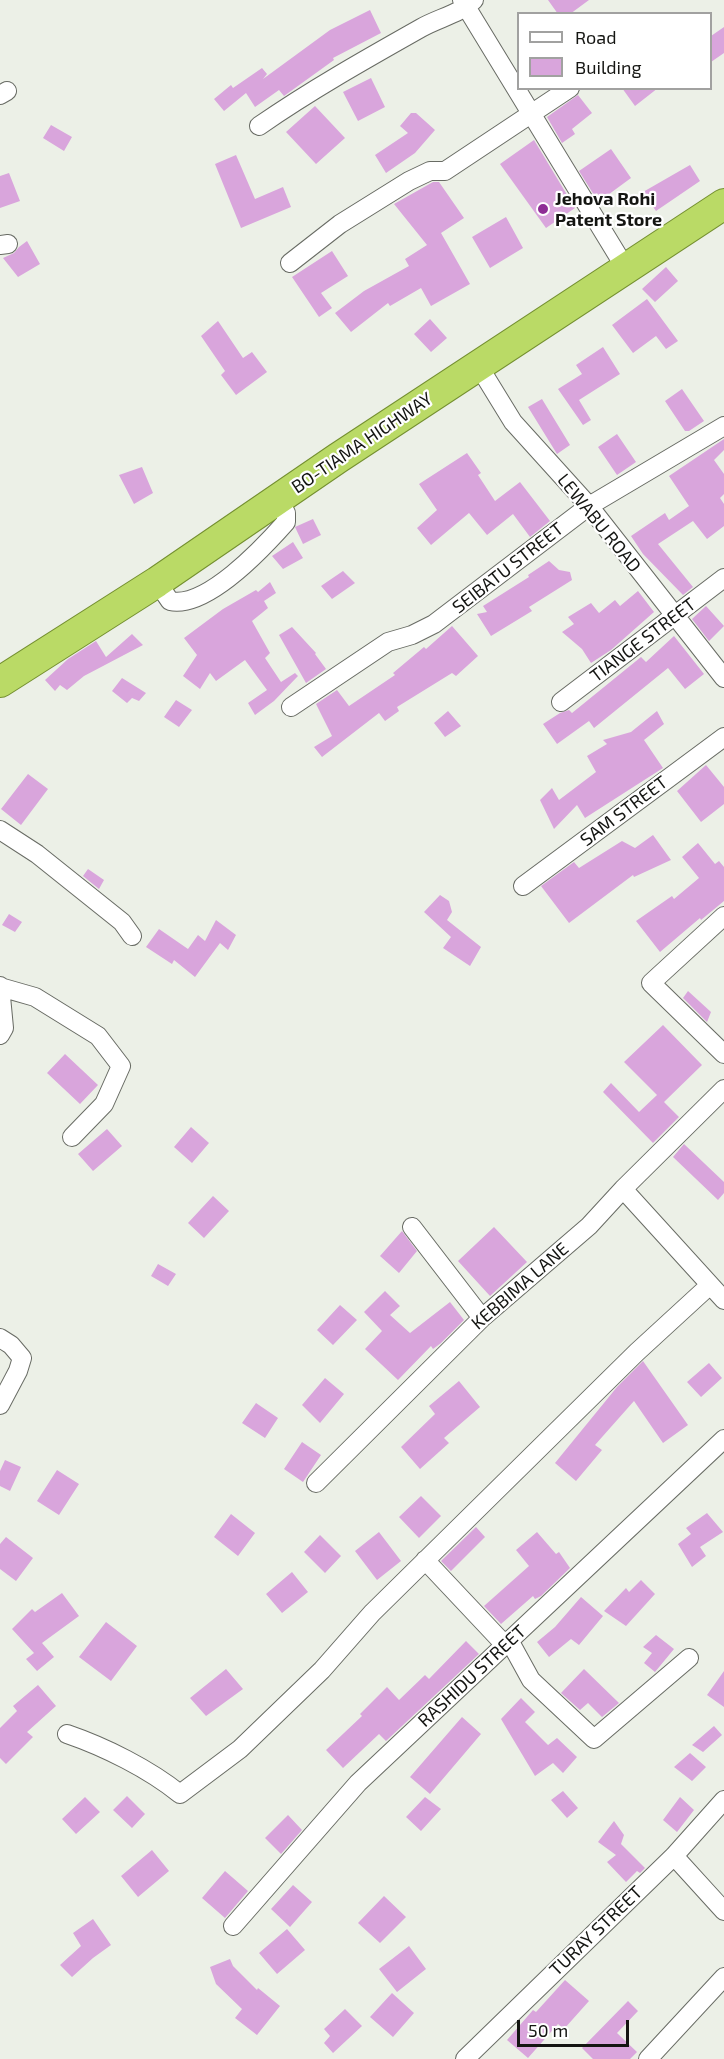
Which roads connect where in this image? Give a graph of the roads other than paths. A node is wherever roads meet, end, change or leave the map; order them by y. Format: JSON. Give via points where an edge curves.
{"nodes":[{"id":1,"x":468,"y":2,"type":"edge"},
{"id":2,"x":567,"y":90,"type":"edge"},
{"id":3,"x":530,"y":114,"type":"junction"},
{"id":4,"x":258,"y":126,"type":"dead end"},
{"id":5,"x":724,"y":204,"type":"edge"},
{"id":6,"x":290,"y":262,"type":"dead end"},
{"id":7,"x":626,"y":269,"type":"junction"},
{"id":8,"x":478,"y":365,"type":"junction"},
{"id":9,"x":724,"y":426,"type":"edge"},
{"id":10,"x":589,"y":506,"type":"junction"},
{"id":11,"x":724,"y":578,"type":"edge"},
{"id":12,"x":674,"y":616,"type":"junction"},
{"id":13,"x":724,"y":678,"type":"edge"},
{"id":14,"x":0,"y":682,"type":"edge"},
{"id":15,"x":561,"y":702,"type":"dead end"},
{"id":16,"x":291,"y":708,"type":"dead end"},
{"id":17,"x":724,"y":736,"type":"edge"},
{"id":18,"x":0,"y":830,"type":"edge"},
{"id":19,"x":523,"y":886,"type":"dead end"},
{"id":20,"x":724,"y":916,"type":"edge"},
{"id":21,"x":132,"y":936,"type":"dead end"},
{"id":22,"x":0,"y":987,"type":"edge"},
{"id":23,"x":0,"y":1035,"type":"edge"},
{"id":24,"x":724,"y":1054,"type":"edge"},
{"id":25,"x":724,"y":1089,"type":"edge"},
{"id":26,"x":72,"y":1137,"type":"dead end"},
{"id":27,"x":623,"y":1189,"type":"junction"},
{"id":28,"x":412,"y":1227,"type":"dead end"},
{"id":29,"x":710,"y":1285,"type":"junction"},
{"id":30,"x":724,"y":1300,"type":"edge"},
{"id":31,"x":482,"y":1318,"type":"junction"},
{"id":32,"x":0,"y":1338,"type":"edge"},
{"id":33,"x":0,"y":1405,"type":"edge"},
{"id":34,"x":724,"y":1439,"type":"edge"},
{"id":35,"x":316,"y":1483,"type":"dead end"},
{"id":36,"x":426,"y":1560,"type":"junction"},
{"id":37,"x":507,"y":1643,"type":"junction"},
{"id":38,"x":689,"y":1658,"type":"dead end"},
{"id":39,"x":67,"y":1734,"type":"dead end"},
{"id":40,"x":724,"y":1800,"type":"edge"},
{"id":41,"x":674,"y":1856,"type":"junction"},
{"id":42,"x":724,"y":1911,"type":"edge"},
{"id":43,"x":233,"y":1926,"type":"dead end"},
{"id":44,"x":724,"y":1977,"type":"edge"},
{"id":45,"x":465,"y":2059,"type":"edge"},
{"id":46,"x":648,"y":2059,"type":"edge"}],
"edges":[{"from":1,"to":3,"type":"street"},
{"from":1,"to":4,"type":"street","via":[[297,99]]},
{"from":2,"to":3,"type":"street"},
{"from":3,"to":6,"type":"street","via":[[445,171],[430,171],[409,181],[340,224]]},
{"from":3,"to":7,"type":"street"},
{"from":5,"to":7,"type":"highway","name":"BO-TIAMA HIGHWAY"},
{"from":7,"to":8,"type":"highway","name":"BO-TIAMA HIGHWAY"},
{"from":8,"to":10,"type":"street","name":"LEWABU ROAD","via":[[513,422]]},
{"from":8,"to":14,"type":"highway","name":"BO-TIAMA HIGHWAY","via":[[157,582]]},
{"from":9,"to":10,"type":"street","name":"SEIBATU STREET"},
{"from":10,"to":12,"type":"street","name":"LEWABU ROAD"},
{"from":10,"to":16,"type":"street","name":"SEIBATU STREET","via":[[434,624],[388,642]]},
{"from":11,"to":12,"type":"street","name":"TIANGE STREET"},
{"from":12,"to":13,"type":"street","name":"LEWABU ROAD"},
{"from":12,"to":15,"type":"street","name":"TIANGE STREET"},
{"from":17,"to":19,"type":"street","name":"SAM STREET"},
{"from":18,"to":21,"type":"street","via":[[37,854],[122,922]]},
{"from":20,"to":24,"type":"street","via":[[651,983]]},
{"from":22,"to":23,"type":"street","via":[[4,1028]]},
{"from":22,"to":26,"type":"street","via":[[35,997],[98,1036],[121,1066],[104,1104]]},
{"from":25,"to":27,"type":"street","name":"KEBBIMA LANE"},
{"from":27,"to":29,"type":"street"},
{"from":27,"to":31,"type":"street","name":"KEBBIMA LANE","via":[[589,1226]]},
{"from":28,"to":31,"type":"street"},
{"from":29,"to":30,"type":"street"},
{"from":29,"to":36,"type":"street"},
{"from":31,"to":35,"type":"street","name":"KEBBIMA LANE"},
{"from":32,"to":33,"type":"street","via":[[22,1358]]},
{"from":34,"to":37,"type":"street","name":"RASHIDU STREET"},
{"from":36,"to":37,"type":"street"},
{"from":36,"to":39,"type":"street","via":[[372,1612],[322,1670],[240,1749],[180,1794],[118,1755]]},
{"from":37,"to":38,"type":"street","via":[[531,1680],[594,1739]]},
{"from":37,"to":43,"type":"street","name":"RASHIDU STREET","via":[[358,1783]]},
{"from":40,"to":41,"type":"street","name":"TURAY STREET"},
{"from":41,"to":42,"type":"street"},
{"from":41,"to":45,"type":"street","name":"TURAY STREET"},
{"from":44,"to":46,"type":"street"}]}
